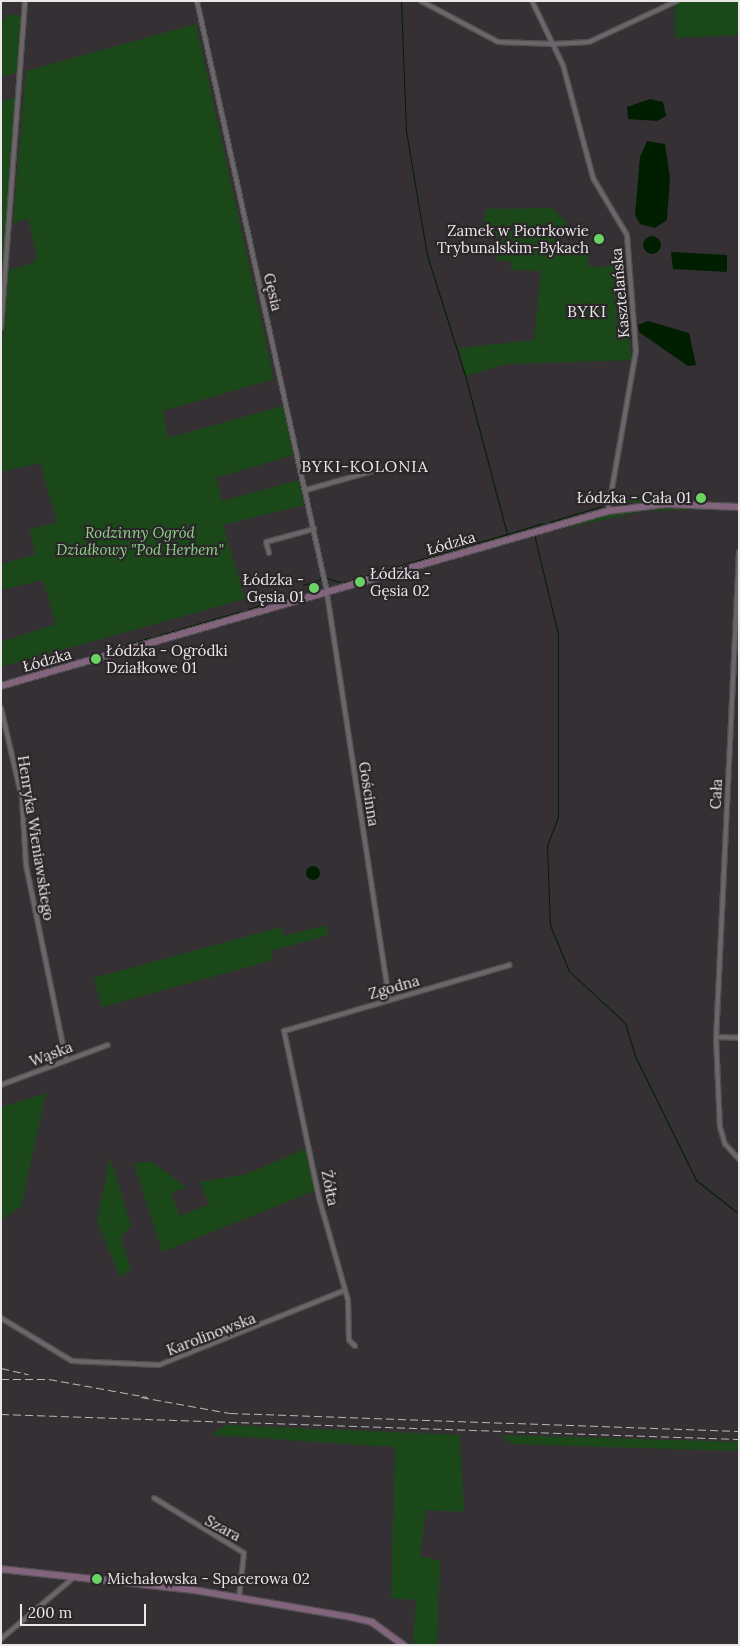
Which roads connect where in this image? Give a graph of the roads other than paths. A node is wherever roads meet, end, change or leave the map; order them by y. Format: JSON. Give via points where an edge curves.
{"nodes":[{"id":1,"x":25,"y":1,"type":"edge"},
{"id":2,"x":197,"y":1,"type":"edge"},
{"id":3,"x":421,"y":1,"type":"edge"},
{"id":4,"x":532,"y":1,"type":"edge"},
{"id":5,"x":678,"y":1,"type":"edge"},
{"id":6,"x":553,"y":44,"type":"junction"},
{"id":7,"x":1,"y":328,"type":"edge"},
{"id":8,"x":380,"y":469,"type":"dead end"},
{"id":9,"x":306,"y":490,"type":"junction"},
{"id":10,"x":739,"y":507,"type":"edge"},
{"id":11,"x":608,"y":511,"type":"junction"},
{"id":12,"x":314,"y":529,"type":"junction"},
{"id":13,"x":739,"y":552,"type":"edge"},
{"id":14,"x":269,"y":553,"type":"dead end"},
{"id":15,"x":326,"y":589,"type":"junction"},
{"id":16,"x":1,"y":686,"type":"edge"},
{"id":17,"x":1,"y":708,"type":"edge"},
{"id":18,"x":510,"y":965,"type":"dead end"},
{"id":19,"x":389,"y":1000,"type":"junction"},
{"id":20,"x":284,"y":1031,"type":"joint"},
{"id":21,"x":716,"y":1037,"type":"junction"},
{"id":22,"x":739,"y":1038,"type":"edge"},
{"id":23,"x":108,"y":1045,"type":"dead end"},
{"id":24,"x":66,"y":1060,"type":"junction"},
{"id":25,"x":1,"y":1086,"type":"edge"},
{"id":26,"x":739,"y":1159,"type":"edge"},
{"id":27,"x":343,"y":1292,"type":"junction"},
{"id":28,"x":1,"y":1318,"type":"edge"},
{"id":29,"x":355,"y":1346,"type":"dead end"},
{"id":30,"x":154,"y":1498,"type":"dead end"},
{"id":31,"x":1,"y":1570,"type":"edge"},
{"id":32,"x":74,"y":1577,"type":"junction"},
{"id":33,"x":239,"y":1598,"type":"junction"},
{"id":34,"x":1,"y":1639,"type":"edge"},
{"id":35,"x":404,"y":1645,"type":"edge"}],
"edges":[{"from":1,"to":7,"type":"street"},
{"from":2,"to":9,"type":"street","name":"Gęsia"},
{"from":3,"to":6,"type":"street","via":[[498,42]]},
{"from":4,"to":6,"type":"street","name":"Kasztelańska"},
{"from":5,"to":6,"type":"street","via":[[589,42]]},
{"from":6,"to":11,"type":"street","name":"Kasztelańska","via":[[568,79],[593,178],[627,235],[635,358]]},
{"from":8,"to":9,"type":"street"},
{"from":9,"to":12,"type":"street","name":"Gęsia"},
{"from":10,"to":11,"type":"main road","name":"Łódzka","via":[[666,504]]},
{"from":11,"to":15,"type":"main road","name":"Łódzka"},
{"from":12,"to":14,"type":"street","via":[[266,542]]},
{"from":12,"to":15,"type":"street","name":"Gęsia"},
{"from":13,"to":21,"type":"street","name":"Cała"},
{"from":15,"to":16,"type":"main road","name":"Łódzka"},
{"from":15,"to":19,"type":"street","name":"Gościnna"},
{"from":17,"to":24,"type":"street","name":"Henryka Wieniawskiego","via":[[22,799],[26,865]]},
{"from":18,"to":19,"type":"street","name":"Zgodna"},
{"from":19,"to":20,"type":"street","name":"Zgodna"},
{"from":20,"to":27,"type":"street","name":"Żółta"},
{"from":21,"to":22,"type":"street"},
{"from":21,"to":26,"type":"street","name":"Cała","via":[[720,1127],[725,1144]]},
{"from":23,"to":24,"type":"street","name":"Wąska"},
{"from":24,"to":25,"type":"street","name":"Wąska"},
{"from":27,"to":28,"type":"street","name":"Karolinowska","via":[[159,1365],[72,1361]]},
{"from":27,"to":29,"type":"street","name":"Żółta","via":[[348,1305],[349,1340]]},
{"from":30,"to":33,"type":"street","name":"Szara","via":[[244,1553]]},
{"from":31,"to":32,"type":"main road"},
{"from":32,"to":33,"type":"main road"},
{"from":32,"to":34,"type":"street"},
{"from":33,"to":35,"type":"main road","via":[[364,1619]]}]}
